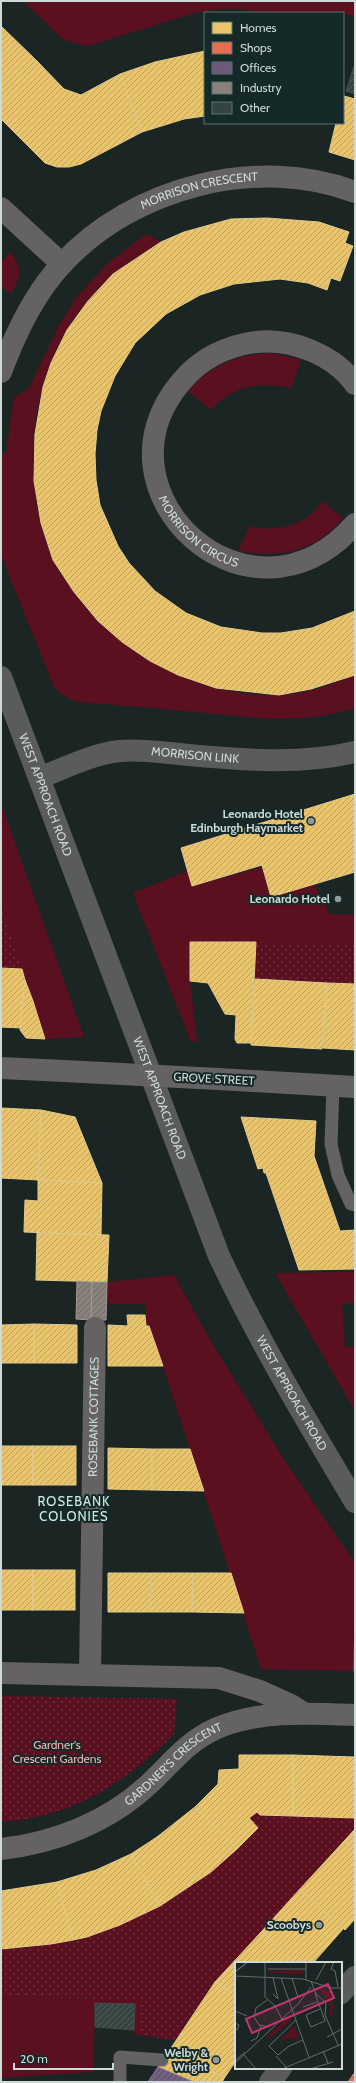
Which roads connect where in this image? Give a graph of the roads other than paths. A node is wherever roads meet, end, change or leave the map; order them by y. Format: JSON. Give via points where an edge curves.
{"nodes":[{"id":1,"x":355,"y":192,"type":"edge"},
{"id":2,"x":1,"y":208,"type":"edge"},
{"id":3,"x":62,"y":264,"type":"junction"},
{"id":4,"x":1,"y":372,"type":"edge"},
{"id":5,"x":355,"y":384,"type":"edge"},
{"id":6,"x":355,"y":524,"type":"edge"},
{"id":7,"x":1,"y":677,"type":"edge"},
{"id":8,"x":355,"y":752,"type":"edge"},
{"id":9,"x":40,"y":778,"type":"junction"},
{"id":10,"x":1,"y":1068,"type":"edge"},
{"id":11,"x":333,"y":1086,"type":"junction"},
{"id":12,"x":355,"y":1087,"type":"edge"},
{"id":13,"x":355,"y":1205,"type":"edge"},
{"id":14,"x":95,"y":1328,"type":"dead end"},
{"id":15,"x":355,"y":1502,"type":"edge"},
{"id":16,"x":1,"y":1673,"type":"edge"},
{"id":17,"x":90,"y":1675,"type":"junction"},
{"id":18,"x":303,"y":1713,"type":"junction"},
{"id":19,"x":355,"y":1716,"type":"edge"},
{"id":20,"x":1,"y":1848,"type":"edge"},
{"id":21,"x":355,"y":1977,"type":"edge"},
{"id":22,"x":342,"y":1992,"type":"edge"},
{"id":23,"x":162,"y":2060,"type":"dead end"},
{"id":24,"x":280,"y":2069,"type":"edge"},
{"id":25,"x":120,"y":2082,"type":"edge"},
{"id":26,"x":270,"y":2082,"type":"edge"}],
"edges":[{"from":1,"to":3,"type":"street","name":"MORRISON CRESCENT","via":[[306,178],[251,178],[200,184],[149,201],[123,216],[93,236]]},
{"from":2,"to":3,"type":"street"},
{"from":3,"to":4,"type":"street","name":"MORRISON CRESCENT","via":[[31,307]]},
{"from":5,"to":6,"type":"street","name":"MORRISON CIRCUS","via":[[326,358],[293,345],[260,342],[228,349],[212,355],[199,364],[176,388],[160,417],[154,450],[157,482],[170,513],[190,538],[203,548],[231,562],[262,568],[300,562],[322,553]]},
{"from":7,"to":9,"type":"street","name":"WEST APPROACH ROAD"},
{"from":8,"to":9,"type":"street","name":"MORRISON LINK","via":[[273,760],[130,750],[96,756]]},
{"from":9,"to":15,"type":"street","name":"WEST APPROACH ROAD","via":[[219,1256],[262,1340]]},
{"from":10,"to":11,"type":"street","name":"GROVE STREET","bridge":true},
{"from":11,"to":12,"type":"street","name":"GROVE STREET"},
{"from":11,"to":13,"type":"lane","via":[[331,1144],[338,1175],[351,1204]]},
{"from":14,"to":17,"type":"street","name":"ROSEBANK COTTAGES"},
{"from":16,"to":17,"type":"street"},
{"from":17,"to":18,"type":"street","via":[[219,1678],[260,1691]]},
{"from":18,"to":19,"type":"street","name":"GARDNER'S CRESCENT"},
{"from":18,"to":20,"type":"street","name":"GARDNER'S CRESCENT","via":[[251,1718],[216,1729],[177,1754],[138,1794],[101,1819],[61,1836],[18,1847]]},
{"from":21,"to":22,"type":"street"},
{"from":23,"to":25,"type":"lane","via":[[120,2057]]},
{"from":24,"to":26,"type":"street"}]}
